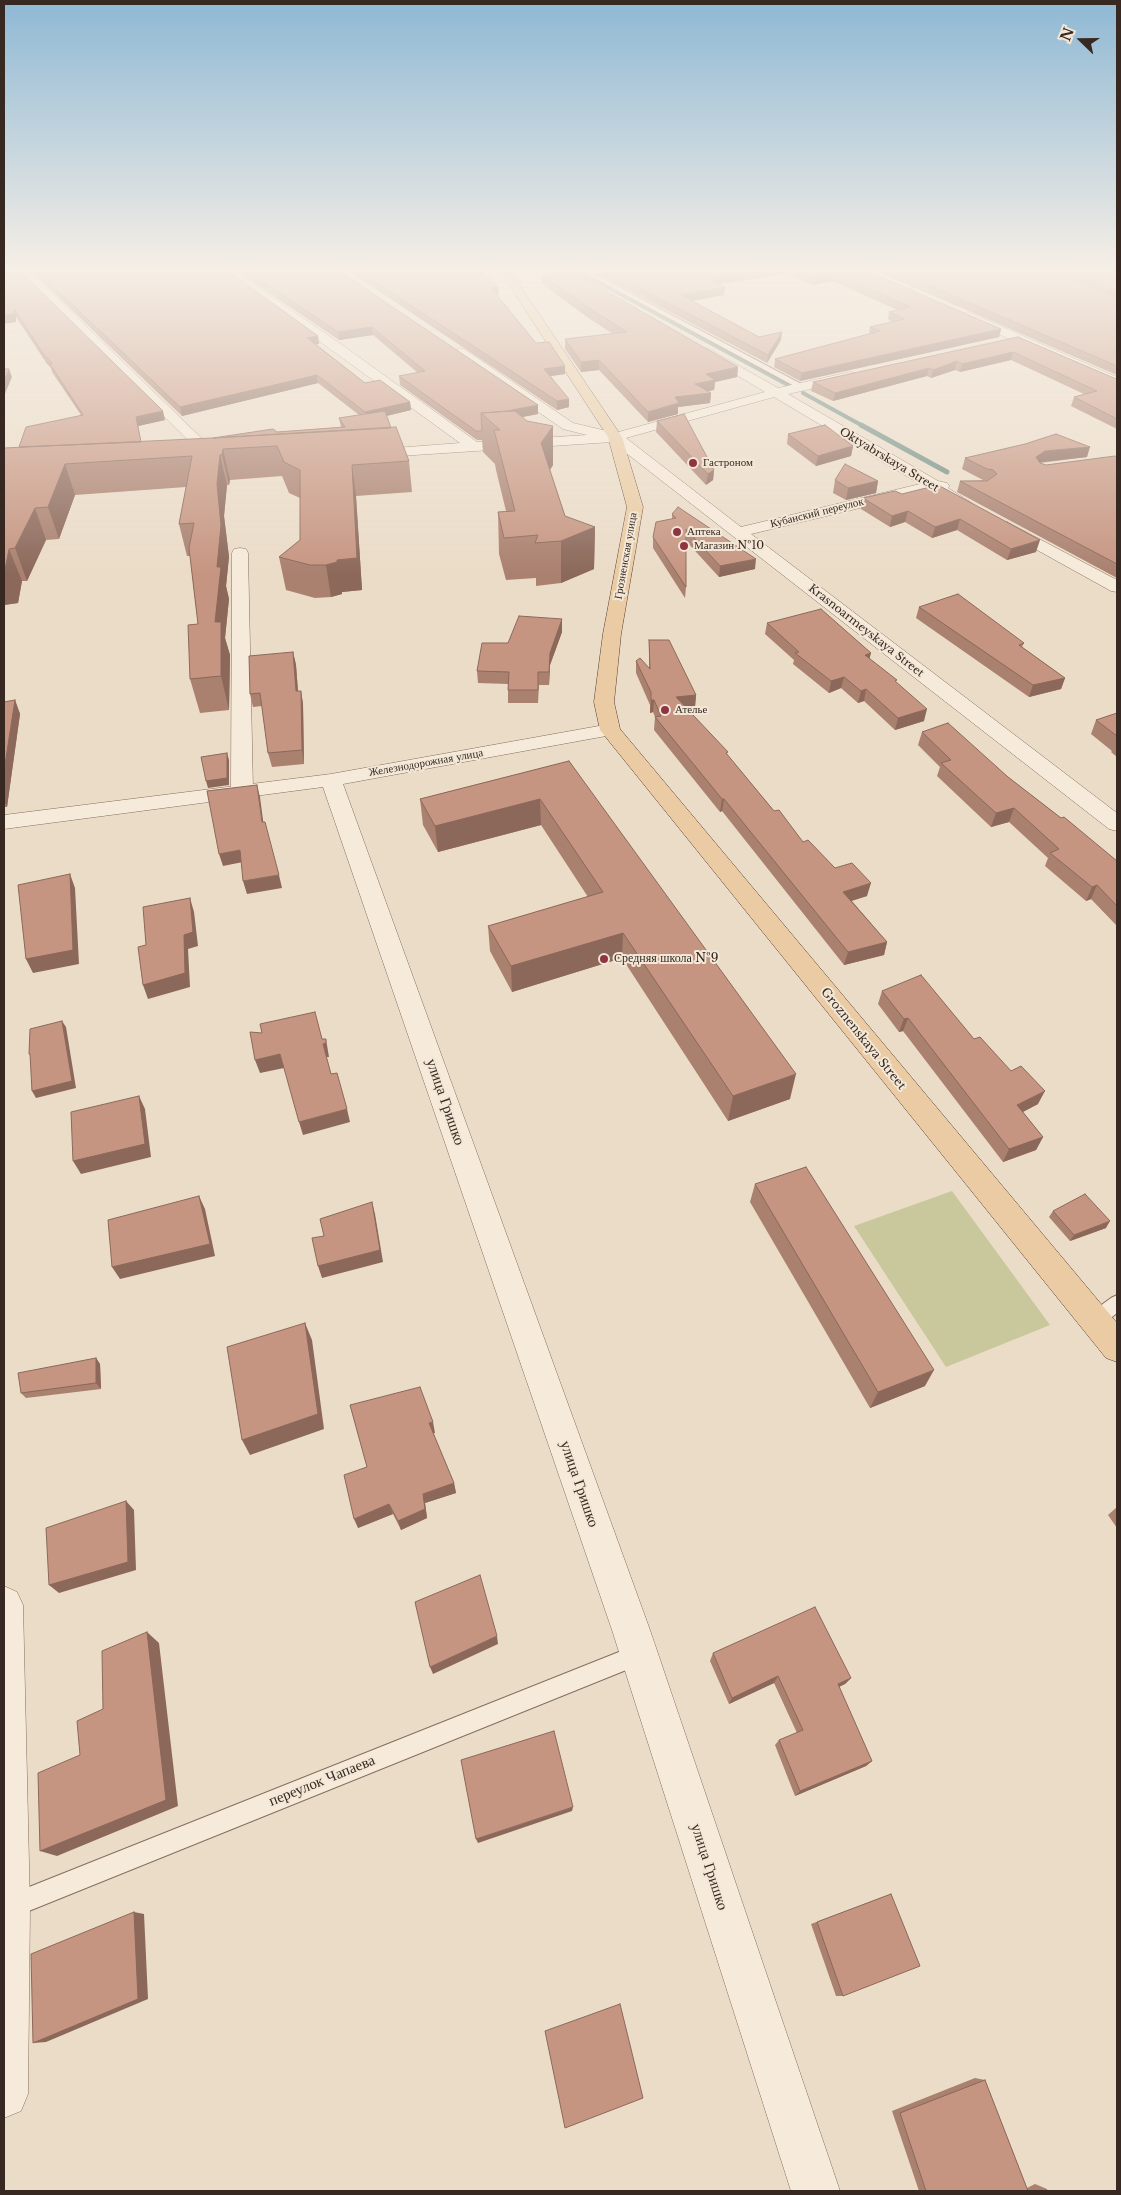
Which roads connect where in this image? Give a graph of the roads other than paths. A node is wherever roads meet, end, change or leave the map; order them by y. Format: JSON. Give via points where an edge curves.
{"nodes":[{"id":1,"x":125,"y":370,"type":"edge"},
{"id":2,"x":369,"y":370,"type":"edge"},
{"id":3,"x":486,"y":370,"type":"edge"},
{"id":4,"x":570,"y":370,"type":"edge"},
{"id":5,"x":739,"y":370,"type":"edge"},
{"id":6,"x":772,"y":370,"type":"edge"},
{"id":7,"x":1092,"y":370,"type":"edge"},
{"id":8,"x":867,"y":372,"type":"edge"},
{"id":9,"x":1117,"y":382,"type":"edge"},
{"id":10,"x":801,"y":386,"type":"junction"},
{"id":11,"x":778,"y":393,"type":"junction"},
{"id":12,"x":615,"y":437,"type":"junction"},
{"id":13,"x":474,"y":447,"type":"junction"},
{"id":14,"x":356,"y":455,"type":"edge"},
{"id":15,"x":200,"y":464,"type":"edge"},
{"id":16,"x":932,"y":486,"type":"junction"},
{"id":17,"x":966,"y":486,"type":"edge"},
{"id":18,"x":974,"y":509,"type":"edge"},
{"id":19,"x":991,"y":518,"type":"edge"},
{"id":20,"x":739,"y":532,"type":"junction"},
{"id":21,"x":240,"y":553,"type":"dead end"},
{"id":22,"x":1117,"y":587,"type":"edge"},
{"id":23,"x":610,"y":730,"type":"junction"},
{"id":24,"x":331,"y":780,"type":"junction"},
{"id":25,"x":242,"y":792,"type":"junction"},
{"id":26,"x":4,"y":822,"type":"edge"},
{"id":27,"x":1117,"y":824,"type":"edge"},
{"id":28,"x":1106,"y":1312,"type":"edge"},
{"id":29,"x":1117,"y":1348,"type":"edge"},
{"id":30,"x":4,"y":1605,"type":"edge"},
{"id":31,"x":639,"y":1654,"type":"junction"},
{"id":32,"x":6,"y":1908,"type":"edge"},
{"id":33,"x":4,"y":2094,"type":"edge"},
{"id":34,"x":816,"y":2191,"type":"edge"}],
"edges":[{"from":1,"to":15,"type":"street","via":[[224,463]]},
{"from":2,"to":13,"type":"street"},
{"from":3,"to":12,"type":"street","via":[[568,426]]},
{"from":4,"to":12,"type":"main road","name":"Грозненская улица"},
{"from":5,"to":11,"type":"street","name":"Oktyabrskaya Street"},
{"from":6,"to":10,"type":"lane"},
{"from":7,"to":9,"type":"street"},
{"from":8,"to":10,"type":"street"},
{"from":10,"to":11,"type":"street"},
{"from":11,"to":12,"type":"street"},
{"from":11,"to":16,"type":"street","name":"Oktyabrskaya Street"},
{"from":12,"to":13,"type":"street"},
{"from":12,"to":20,"type":"street","name":"Krasnoarmeyskaya Street"},
{"from":12,"to":23,"type":"main road","name":"Грозненская улица","via":[[635,507],[612,634],[604,702]]},
{"from":13,"to":14,"type":"street"},
{"from":16,"to":17,"type":"street","name":"Кубанский переулок"},
{"from":16,"to":18,"type":"street","name":"Oktyabrskaya Street"},
{"from":16,"to":20,"type":"street","name":"Кубанский переулок"},
{"from":19,"to":22,"type":"street"},
{"from":20,"to":27,"type":"street","name":"Krasnoarmeyskaya Street"},
{"from":21,"to":25,"type":"street"},
{"from":23,"to":24,"type":"street","name":"Железнодорожная улица"},
{"from":23,"to":28,"type":"main road","name":"Groznenskaya Street"},
{"from":24,"to":25,"type":"street","name":"Железнодорожная улица"},
{"from":24,"to":31,"type":"street","name":"улица Гришко"},
{"from":25,"to":26,"type":"street","name":"Железнодорожная улица"},
{"from":28,"to":29,"type":"main road","name":"Groznenskaya Street"},
{"from":30,"to":32,"type":"street"},
{"from":31,"to":32,"type":"lane","name":"переулок Чапаева"},
{"from":31,"to":34,"type":"street","name":"улица Гришко"},
{"from":32,"to":33,"type":"street"}]}
